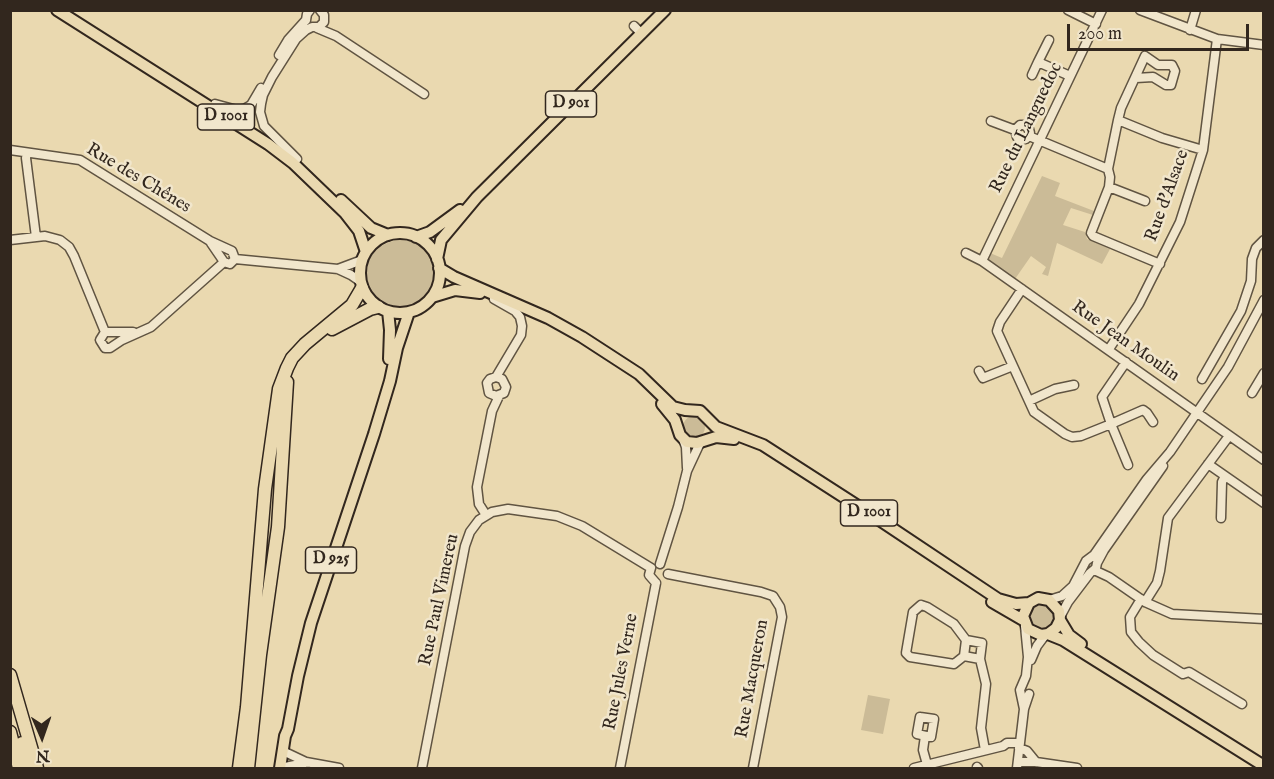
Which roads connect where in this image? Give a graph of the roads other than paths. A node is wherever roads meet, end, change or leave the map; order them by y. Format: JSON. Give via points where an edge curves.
{"nodes":[{"id":1,"x":57,"y":10,"type":"edge"},
{"id":2,"x":64,"y":10,"type":"edge"},
{"id":3,"x":320,"y":10,"type":"edge"},
{"id":4,"x":665,"y":10,"type":"edge"},
{"id":5,"x":1068,"y":10,"type":"edge"},
{"id":6,"x":1102,"y":10,"type":"edge"},
{"id":7,"x":1140,"y":10,"type":"edge"},
{"id":8,"x":1196,"y":10,"type":"edge"},
{"id":9,"x":309,"y":19,"type":"edge"},
{"id":10,"x":325,"y":19,"type":"junction"},
{"id":11,"x":1096,"y":24,"type":"junction"},
{"id":12,"x":1191,"y":30,"type":"junction"},
{"id":13,"x":336,"y":36,"type":"junction"},
{"id":14,"x":1217,"y":39,"type":"junction"},
{"id":15,"x":1049,"y":40,"type":"dead end"},
{"id":16,"x":1263,"y":45,"type":"edge"},
{"id":17,"x":1038,"y":62,"type":"junction"},
{"id":18,"x":1032,"y":75,"type":"dead end"},
{"id":19,"x":1070,"y":76,"type":"junction"},
{"id":20,"x":1136,"y":78,"type":"junction"},
{"id":21,"x":424,"y":94,"type":"dead end"},
{"id":22,"x":214,"y":104,"type":"junction"},
{"id":23,"x":1118,"y":120,"type":"junction"},
{"id":24,"x":991,"y":121,"type":"dead end"},
{"id":25,"x":1040,"y":140,"type":"junction"},
{"id":26,"x":10,"y":150,"type":"edge"},
{"id":27,"x":1203,"y":150,"type":"junction"},
{"id":28,"x":27,"y":153,"type":"junction"},
{"id":29,"x":297,"y":159,"type":"junction"},
{"id":30,"x":1108,"y":169,"type":"junction"},
{"id":31,"x":1109,"y":187,"type":"junction"},
{"id":32,"x":477,"y":197,"type":"junction"},
{"id":33,"x":1145,"y":201,"type":"dead end"},
{"id":34,"x":388,"y":235,"type":"junction"},
{"id":35,"x":36,"y":237,"type":"junction"},
{"id":36,"x":416,"y":237,"type":"junction"},
{"id":37,"x":10,"y":240,"type":"edge"},
{"id":38,"x":1263,"y":240,"type":"edge"},
{"id":39,"x":966,"y":253,"type":"dead end"},
{"id":40,"x":364,"y":256,"type":"junction"},
{"id":41,"x":224,"y":257,"type":"junction"},
{"id":42,"x":982,"y":261,"type":"junction"},
{"id":43,"x":438,"y":263,"type":"junction"},
{"id":44,"x":1160,"y":264,"type":"junction"},
{"id":45,"x":338,"y":269,"type":"junction"},
{"id":46,"x":362,"y":285,"type":"junction"},
{"id":47,"x":1022,"y":289,"type":"junction"},
{"id":48,"x":486,"y":294,"type":"junction"},
{"id":49,"x":432,"y":297,"type":"junction"},
{"id":50,"x":498,"y":297,"type":"junction"},
{"id":51,"x":1263,"y":300,"type":"edge"},
{"id":52,"x":383,"y":309,"type":"junction"},
{"id":53,"x":409,"y":312,"type":"junction"},
{"id":54,"x":139,"y":331,"type":"junction"},
{"id":55,"x":109,"y":332,"type":"junction"},
{"id":56,"x":117,"y":343,"type":"junction"},
{"id":57,"x":1109,"y":349,"type":"junction"},
{"id":58,"x":1126,"y":362,"type":"junction"},
{"id":59,"x":624,"y":365,"type":"junction"},
{"id":60,"x":1013,"y":366,"type":"junction"},
{"id":61,"x":979,"y":371,"type":"dead end"},
{"id":62,"x":1263,"y":373,"type":"edge"},
{"id":63,"x":496,"y":377,"type":"junction"},
{"id":64,"x":1202,"y":379,"type":"dead end"},
{"id":65,"x":1074,"y":385,"type":"dead end"},
{"id":66,"x":1252,"y":393,"type":"dead end"},
{"id":67,"x":385,"y":395,"type":"junction"},
{"id":68,"x":494,"y":395,"type":"junction"},
{"id":69,"x":1029,"y":401,"type":"junction"},
{"id":70,"x":690,"y":411,"type":"junction"},
{"id":71,"x":1197,"y":413,"type":"junction"},
{"id":72,"x":709,"y":419,"type":"junction"},
{"id":73,"x":1153,"y":422,"type":"dead end"},
{"id":74,"x":1111,"y":424,"type":"junction"},
{"id":75,"x":677,"y":428,"type":"junction"},
{"id":76,"x":1229,"y":436,"type":"junction"},
{"id":77,"x":683,"y":439,"type":"junction"},
{"id":78,"x":703,"y":441,"type":"junction"},
{"id":79,"x":1263,"y":460,"type":"edge"},
{"id":80,"x":1208,"y":464,"type":"junction"},
{"id":81,"x":1128,"y":465,"type":"dead end"},
{"id":82,"x":687,"y":471,"type":"junction"},
{"id":83,"x":1225,"y":476,"type":"junction"},
{"id":84,"x":1263,"y":503,"type":"edge"},
{"id":85,"x":486,"y":515,"type":"junction"},
{"id":86,"x":1221,"y":518,"type":"dead end"},
{"id":87,"x":1092,"y":565,"type":"junction"},
{"id":88,"x":656,"y":566,"type":"junction"},
{"id":89,"x":668,"y":574,"type":"junction"},
{"id":90,"x":656,"y":583,"type":"junction"},
{"id":91,"x":1049,"y":600,"type":"junction"},
{"id":92,"x":1143,"y":601,"type":"junction"},
{"id":93,"x":1029,"y":603,"type":"junction"},
{"id":94,"x":1060,"y":618,"type":"junction"},
{"id":95,"x":1263,"y":619,"type":"edge"},
{"id":96,"x":1024,"y":623,"type":"junction"},
{"id":97,"x":1047,"y":634,"type":"junction"},
{"id":98,"x":966,"y":640,"type":"junction"},
{"id":99,"x":964,"y":656,"type":"junction"},
{"id":100,"x":980,"y":659,"type":"junction"},
{"id":101,"x":10,"y":675,"type":"edge"},
{"id":102,"x":1026,"y":689,"type":"junction"},
{"id":103,"x":10,"y":694,"type":"edge"},
{"id":104,"x":1242,"y":704,"type":"dead end"},
{"id":105,"x":288,"y":729,"type":"junction"},
{"id":106,"x":10,"y":732,"type":"edge"},
{"id":107,"x":925,"y":736,"type":"dead end"},
{"id":108,"x":985,"y":750,"type":"junction"},
{"id":109,"x":287,"y":753,"type":"junction"},
{"id":110,"x":1018,"y":755,"type":"edge"},
{"id":111,"x":1263,"y":760,"type":"edge"},
{"id":112,"x":306,"y":762,"type":"junction"},
{"id":113,"x":1036,"y":762,"type":"junction"},
{"id":114,"x":1263,"y":766,"type":"edge"},
{"id":115,"x":927,"y":767,"type":"edge"},
{"id":116,"x":19,"y":768,"type":"edge"},
{"id":117,"x":28,"y":768,"type":"edge"},
{"id":118,"x":37,"y":768,"type":"edge"},
{"id":119,"x":241,"y":768,"type":"edge"},
{"id":120,"x":250,"y":768,"type":"edge"},
{"id":121,"x":284,"y":768,"type":"edge"},
{"id":122,"x":339,"y":768,"type":"edge"},
{"id":123,"x":422,"y":768,"type":"edge"},
{"id":124,"x":620,"y":768,"type":"edge"},
{"id":125,"x":753,"y":768,"type":"edge"},
{"id":126,"x":914,"y":768,"type":"edge"},
{"id":127,"x":1077,"y":768,"type":"edge"}],
"edges":[{"from":1,"to":40,"type":"main road","number":"D 1001","via":[[293,163],[359,231]]},
{"from":2,"to":22,"type":"main road","number":"D 1001"},
{"from":3,"to":10,"type":"street"},
{"from":4,"to":32,"type":"main road","number":"D 901","via":[[638,30]]},
{"from":5,"to":11,"type":"street"},
{"from":6,"to":11,"type":"street","name":"Rue du Languedoc"},
{"from":7,"to":12,"type":"street"},
{"from":8,"to":12,"type":"street"},
{"from":9,"to":10,"type":"street","via":[[322,25]]},
{"from":9,"to":13,"type":"street"},
{"from":9,"to":22,"type":"street","via":[[288,40],[251,105],[237,110]]},
{"from":9,"to":29,"type":"street","via":[[263,96],[260,112],[264,126]]},
{"from":10,"to":13,"type":"street"},
{"from":11,"to":19,"type":"street","name":"Rue du Languedoc"},
{"from":12,"to":14,"type":"street"},
{"from":13,"to":21,"type":"street"},
{"from":14,"to":16,"type":"street"},
{"from":14,"to":27,"type":"street","name":"Rue d'Alsace"},
{"from":15,"to":17,"type":"street"},
{"from":17,"to":18,"type":"street"},
{"from":17,"to":19,"type":"street"},
{"from":19,"to":25,"type":"street","name":"Rue du Languedoc"},
{"from":20,"to":20,"type":"street","via":[[1145,56],[1158,65],[1172,65],[1175,71],[1171,84],[1166,85],[1154,77]]},
{"from":20,"to":23,"type":"street"},
{"from":22,"to":29,"type":"main road","number":"D 1001"},
{"from":23,"to":27,"type":"street"},
{"from":23,"to":30,"type":"street"},
{"from":24,"to":25,"type":"street","via":[[1015,130],[1020,139],[1029,136]]},
{"from":25,"to":30,"type":"street"},
{"from":25,"to":42,"type":"street","name":"Rue du Languedoc"},
{"from":26,"to":28,"type":"street","name":"Rue des Chênes"},
{"from":27,"to":44,"type":"street","name":"Rue d'Alsace","via":[[1180,222]]},
{"from":28,"to":35,"type":"street"},
{"from":28,"to":41,"type":"street","name":"Rue des Chênes","via":[[80,160],[210,241]]},
{"from":29,"to":34,"type":"main road","number":"D 1001","via":[[366,225]]},
{"from":30,"to":31,"type":"street"},
{"from":31,"to":33,"type":"street"},
{"from":31,"to":44,"type":"street","via":[[1091,233]]},
{"from":32,"to":36,"type":"main road","number":"D 901","via":[[430,232]]},
{"from":32,"to":43,"type":"main road","number":"D 901","via":[[441,240]]},
{"from":34,"to":36,"type":"main road"},
{"from":34,"to":40,"type":"main road","via":[[375,242]]},
{"from":35,"to":37,"type":"street"},
{"from":35,"to":55,"type":"street","via":[[55,238],[69,247]]},
{"from":36,"to":43,"type":"main road","via":[[427,245]]},
{"from":38,"to":64,"type":"street","via":[[1252,259],[1249,291],[1241,311]]},
{"from":39,"to":42,"type":"street","name":"Rue Jean Moulin"},
{"from":40,"to":45,"type":"street"},
{"from":40,"to":46,"type":"main road"},
{"from":41,"to":45,"type":"street","name":"Rue des Chênes","via":[[234,253],[235,259]]},
{"from":41,"to":54,"type":"street","via":[[160,321]]},
{"from":42,"to":47,"type":"street","name":"Rue Jean Moulin"},
{"from":43,"to":49,"type":"main road","via":[[439,281]]},
{"from":43,"to":50,"type":"main road","via":[[454,277]]},
{"from":44,"to":57,"type":"street","name":"Rue d'Alsace"},
{"from":45,"to":46,"type":"street"},
{"from":46,"to":52,"type":"main road","via":[[367,296]]},
{"from":46,"to":119,"type":"highway","via":[[352,305],[292,358],[279,390],[264,499]]},
{"from":47,"to":57,"type":"street","name":"Rue Jean Moulin"},
{"from":47,"to":60,"type":"street","via":[[998,331]]},
{"from":48,"to":49,"type":"main road","via":[[455,290]]},
{"from":48,"to":50,"type":"main road"},
{"from":48,"to":63,"type":"street","via":[[515,311],[522,326],[521,335]]},
{"from":49,"to":53,"type":"main road"},
{"from":50,"to":59,"type":"main road","via":[[548,318]]},
{"from":51,"to":71,"type":"street","via":[[1228,367]]},
{"from":52,"to":53,"type":"main road"},
{"from":52,"to":67,"type":"main road","number":"D 925","via":[[390,344]]},
{"from":52,"to":120,"type":"highway","via":[[347,320],[326,333],[300,355],[288,377],[278,527],[260,655]]},
{"from":53,"to":67,"type":"main road","number":"D 925"},
{"from":54,"to":55,"type":"street"},
{"from":54,"to":56,"type":"street"},
{"from":55,"to":56,"type":"street","via":[[117,337]]},
{"from":55,"to":56,"type":"street","via":[[100,340],[101,345],[110,348]]},
{"from":57,"to":58,"type":"street","name":"Rue Jean Moulin"},
{"from":58,"to":71,"type":"street","name":"Rue Jean Moulin"},
{"from":58,"to":74,"type":"street","via":[[1102,397]]},
{"from":59,"to":70,"type":"main road","via":[[673,407]]},
{"from":59,"to":75,"type":"main road","via":[[672,415]]},
{"from":60,"to":61,"type":"street","via":[[983,378]]},
{"from":60,"to":69,"type":"street"},
{"from":62,"to":66,"type":"street"},
{"from":63,"to":68,"type":"street","via":[[490,379],[486,389]]},
{"from":63,"to":68,"type":"street","via":[[506,387],[504,393]]},
{"from":65,"to":69,"type":"street"},
{"from":67,"to":105,"type":"main road","number":"D 925","via":[[311,623]]},
{"from":68,"to":85,"type":"street","via":[[477,492]]},
{"from":69,"to":74,"type":"street","via":[[1034,412],[1072,437]]},
{"from":70,"to":72,"type":"main road","via":[[700,411]]},
{"from":70,"to":75,"type":"main road","via":[[681,416]]},
{"from":71,"to":76,"type":"street","name":"Rue Jean Moulin"},
{"from":71,"to":87,"type":"street","via":[[1156,478]]},
{"from":72,"to":78,"type":"main road","via":[[711,429]]},
{"from":72,"to":93,"type":"main road","number":"D 1001","via":[[716,427],[755,441],[783,457],[998,599]]},
{"from":73,"to":74,"type":"street","via":[[1143,410]]},
{"from":74,"to":81,"type":"street"},
{"from":75,"to":77,"type":"main road"},
{"from":76,"to":79,"type":"street","name":"Rue Jean Moulin"},
{"from":76,"to":80,"type":"street"},
{"from":77,"to":78,"type":"main road","via":[[690,443]]},
{"from":77,"to":82,"type":"street"},
{"from":78,"to":82,"type":"street"},
{"from":78,"to":96,"type":"main road","number":"D 1001","via":[[725,437],[760,449]]},
{"from":80,"to":83,"type":"street"},
{"from":80,"to":92,"type":"street","via":[[1168,518],[1160,571]]},
{"from":82,"to":88,"type":"street","via":[[678,510]]},
{"from":83,"to":84,"type":"street"},
{"from":83,"to":86,"type":"street"},
{"from":85,"to":88,"type":"street","via":[[508,508],[566,518]]},
{"from":85,"to":123,"type":"street","name":"Rue Paul Vimereu","via":[[470,532],[465,546]]},
{"from":87,"to":91,"type":"street","via":[[1070,590]]},
{"from":87,"to":92,"type":"street"},
{"from":87,"to":94,"type":"street"},
{"from":88,"to":89,"type":"street","via":[[666,568]]},
{"from":88,"to":90,"type":"street","via":[[649,573]]},
{"from":89,"to":90,"type":"street","via":[[663,582]]},
{"from":89,"to":125,"type":"street","name":"Rue Macqueron","via":[[761,592],[773,596],[780,607],[782,617]]},
{"from":90,"to":124,"type":"street","name":"Rue Jules Verne"},
{"from":91,"to":93,"type":"main road","via":[[1038,598]]},
{"from":91,"to":94,"type":"main road","via":[[1057,606]]},
{"from":92,"to":95,"type":"street","via":[[1172,614]]},
{"from":92,"to":104,"type":"street","via":[[1130,617],[1131,632],[1139,642],[1183,674],[1189,672]]},
{"from":93,"to":96,"type":"main road"},
{"from":94,"to":97,"type":"main road","via":[[1056,628]]},
{"from":94,"to":111,"type":"main road","via":[[1069,636]]},
{"from":96,"to":97,"type":"main road","via":[[1032,632]]},
{"from":96,"to":102,"type":"street","via":[[1029,650]]},
{"from":97,"to":102,"type":"street","via":[[1031,659]]},
{"from":97,"to":114,"type":"main road","via":[[1063,640]]},
{"from":98,"to":99,"type":"street"},
{"from":98,"to":99,"type":"street","via":[[954,624],[927,607],[921,605],[913,612],[908,655],[950,665]]},
{"from":98,"to":100,"type":"street","via":[[982,643]]},
{"from":99,"to":100,"type":"street"},
{"from":100,"to":108,"type":"street","via":[[986,684],[981,728]]},
{"from":101,"to":118,"type":"highway"},
{"from":102,"to":110,"type":"street"},
{"from":103,"to":117,"type":"highway"},
{"from":105,"to":109,"type":"main road","number":"D 925"},
{"from":105,"to":121,"type":"main road","number":"D 925"},
{"from":106,"to":116,"type":"highway"},
{"from":107,"to":115,"type":"street"},
{"from":108,"to":110,"type":"street","via":[[1007,743]]},
{"from":108,"to":115,"type":"street"},
{"from":109,"to":112,"type":"street"},
{"from":109,"to":121,"type":"main road","number":"D 925"},
{"from":110,"to":113,"type":"street"},
{"from":110,"to":113,"type":"street","via":[[1027,751]]},
{"from":112,"to":121,"type":"street"},
{"from":112,"to":122,"type":"street"},
{"from":113,"to":127,"type":"street"},
{"from":115,"to":126,"type":"street"}]}
